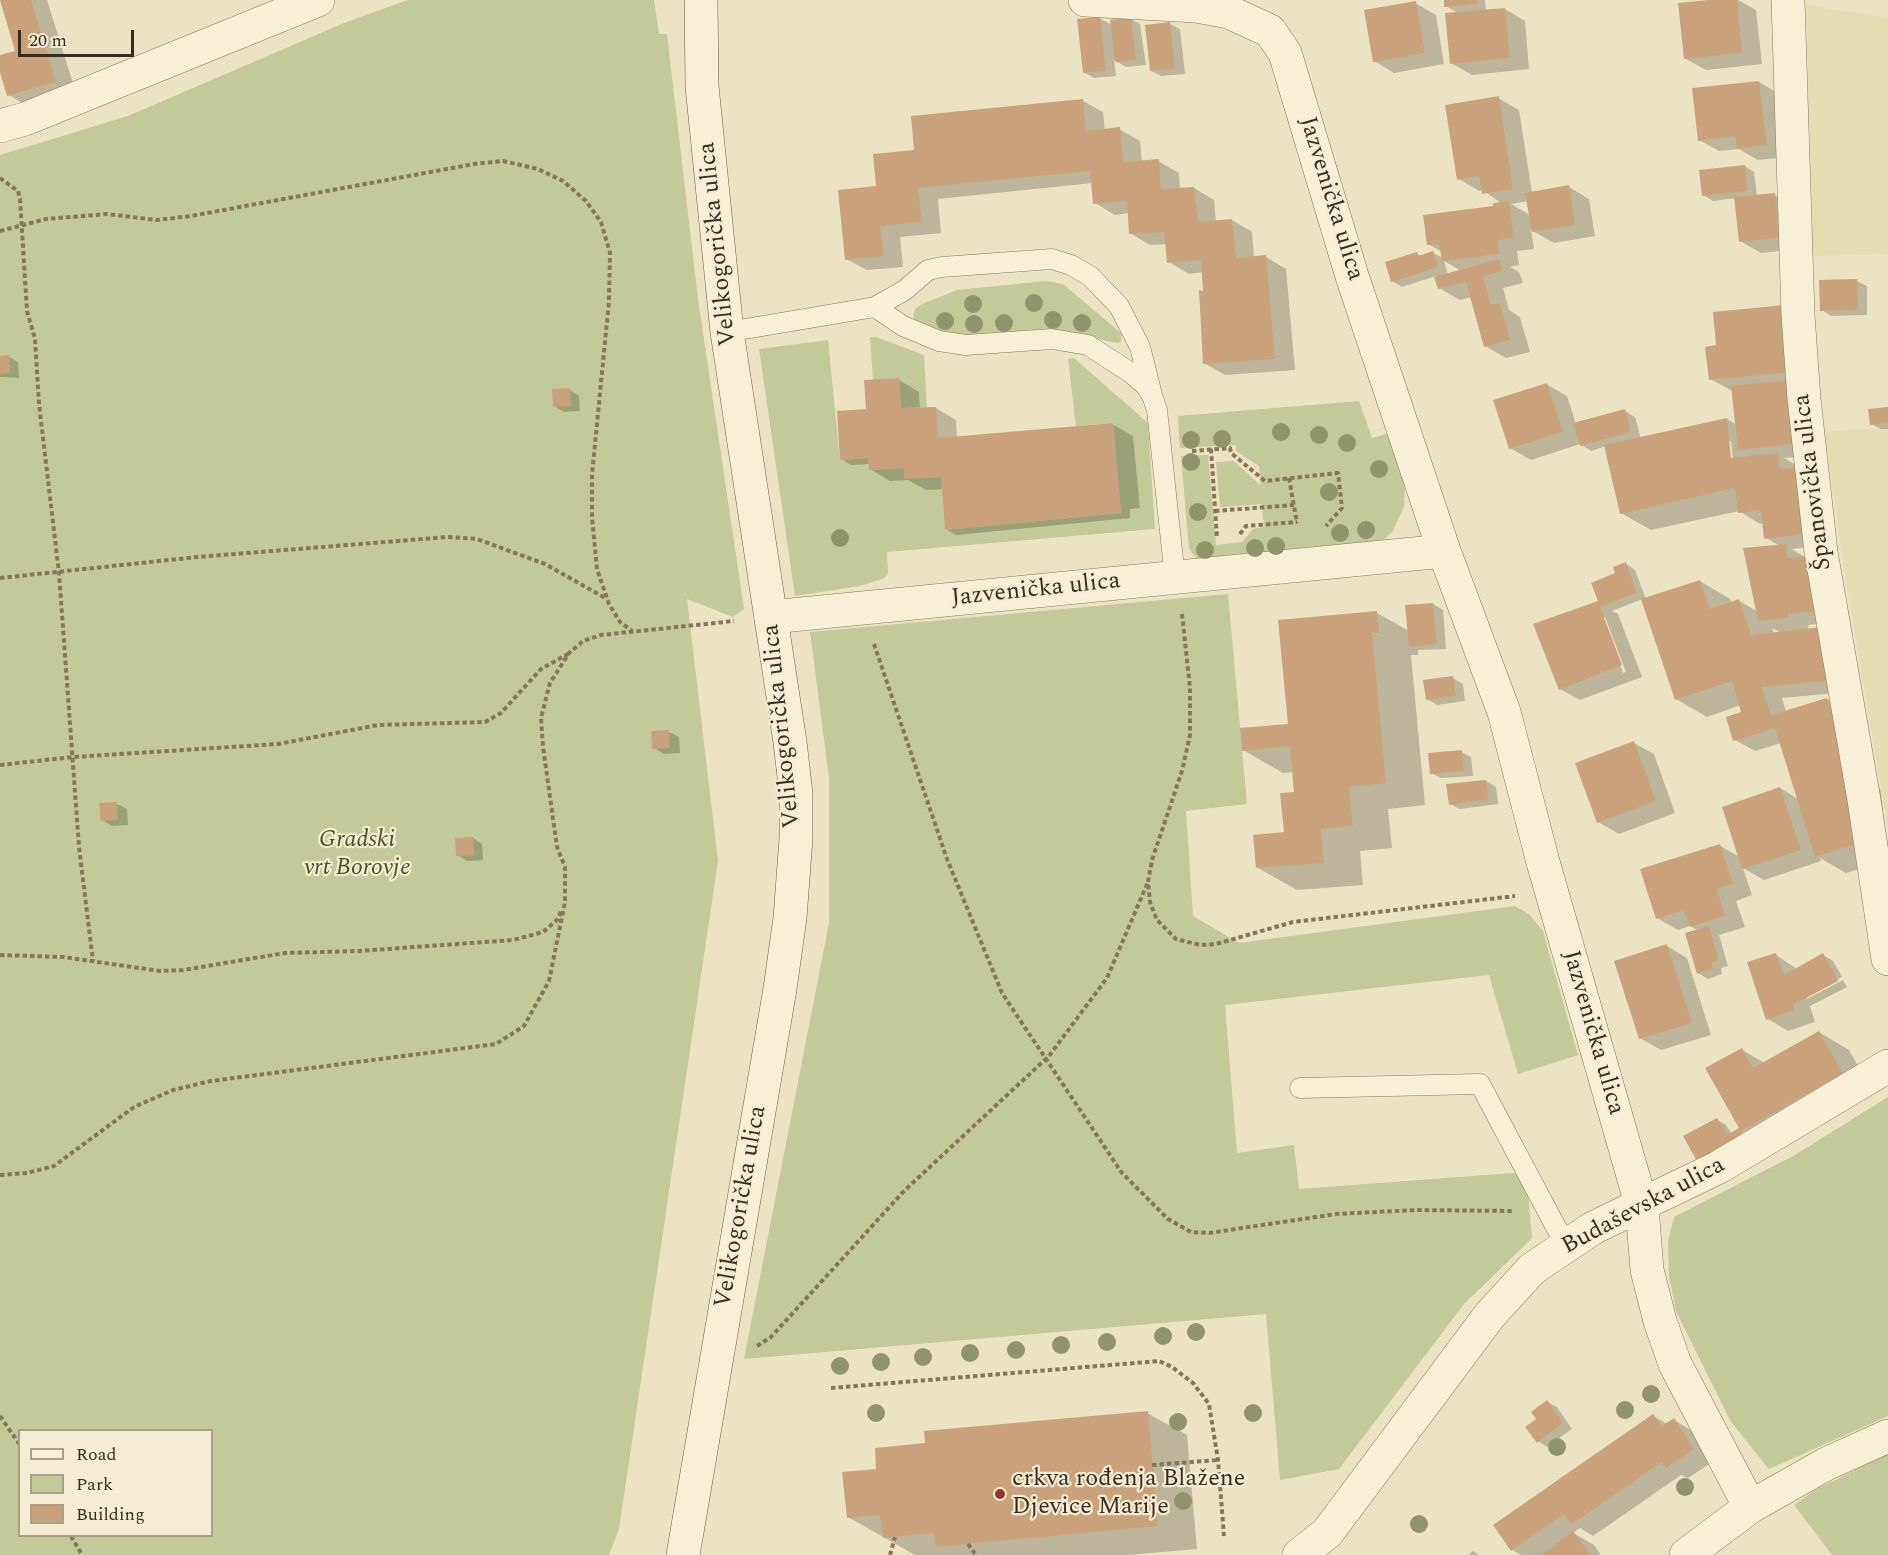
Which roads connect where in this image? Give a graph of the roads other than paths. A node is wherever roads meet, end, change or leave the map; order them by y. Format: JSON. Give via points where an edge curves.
{"nodes":[{"id":1,"x":318,"y":0,"type":"edge"},
{"id":2,"x":701,"y":0,"type":"edge"},
{"id":3,"x":1085,"y":0,"type":"edge"},
{"id":4,"x":1788,"y":0,"type":"edge"},
{"id":5,"x":0,"y":126,"type":"edge"},
{"id":6,"x":875,"y":307,"type":"junction"},
{"id":7,"x":727,"y":332,"type":"junction"},
{"id":8,"x":1153,"y":399,"type":"junction"},
{"id":9,"x":1444,"y":551,"type":"junction"},
{"id":10,"x":1175,"y":578,"type":"junction"},
{"id":11,"x":771,"y":617,"type":"junction"},
{"id":12,"x":1888,"y":959,"type":"edge"},
{"id":13,"x":1888,"y":1066,"type":"edge"},
{"id":14,"x":1300,"y":1088,"type":"dead end"},
{"id":15,"x":1642,"y":1207,"type":"junction"},
{"id":16,"x":1566,"y":1246,"type":"junction"},
{"id":17,"x":1888,"y":1436,"type":"edge"},
{"id":18,"x":1750,"y":1508,"type":"junction"},
{"id":19,"x":683,"y":1555,"type":"edge"},
{"id":20,"x":1299,"y":1555,"type":"edge"},
{"id":21,"x":1686,"y":1555,"type":"edge"}],
"edges":[{"from":1,"to":5,"type":"street"},
{"from":2,"to":7,"type":"street","name":"Velikogorička ulica","via":[[702,86]]},
{"from":3,"to":9,"type":"street","name":"Jazvenička ulica","via":[[1196,6],[1229,12],[1270,31],[1285,53],[1352,276]]},
{"from":4,"to":12,"type":"street","name":"Španovička ulica","via":[[1804,399],[1821,552]]},
{"from":6,"to":7,"type":"lane"},
{"from":6,"to":8,"type":"lane","via":[[912,331],[939,341],[966,345],[1052,339],[1088,345],[1131,373],[1147,387]]},
{"from":6,"to":8,"type":"lane","via":[[905,290],[928,270],[1052,259],[1062,262],[1090,276],[1119,306],[1140,347]]},
{"from":7,"to":11,"type":"street","name":"Velikogorička ulica"},
{"from":8,"to":10,"type":"lane"},
{"from":9,"to":10,"type":"street","name":"Jazvenička ulica"},
{"from":9,"to":15,"type":"street","name":"Jazvenička ulica","via":[[1504,712]]},
{"from":10,"to":11,"type":"street","name":"Jazvenička ulica"},
{"from":11,"to":19,"type":"street","name":"Velikogorička ulica","via":[[796,794],[790,918]]},
{"from":13,"to":15,"type":"street","name":"Budaševska ulica","via":[[1719,1167]]},
{"from":14,"to":16,"type":"lane","via":[[1480,1084]]},
{"from":15,"to":16,"type":"street","name":"Budaševska ulica","via":[[1593,1228]]},
{"from":15,"to":18,"type":"street","name":"Jazvenička ulica","via":[[1647,1270],[1675,1364]]},
{"from":16,"to":20,"type":"street","name":"Budaševska ulica","via":[[1532,1269],[1490,1315],[1327,1533]]},
{"from":17,"to":18,"type":"street","via":[[1826,1464]]},
{"from":18,"to":21,"type":"street"}]}
